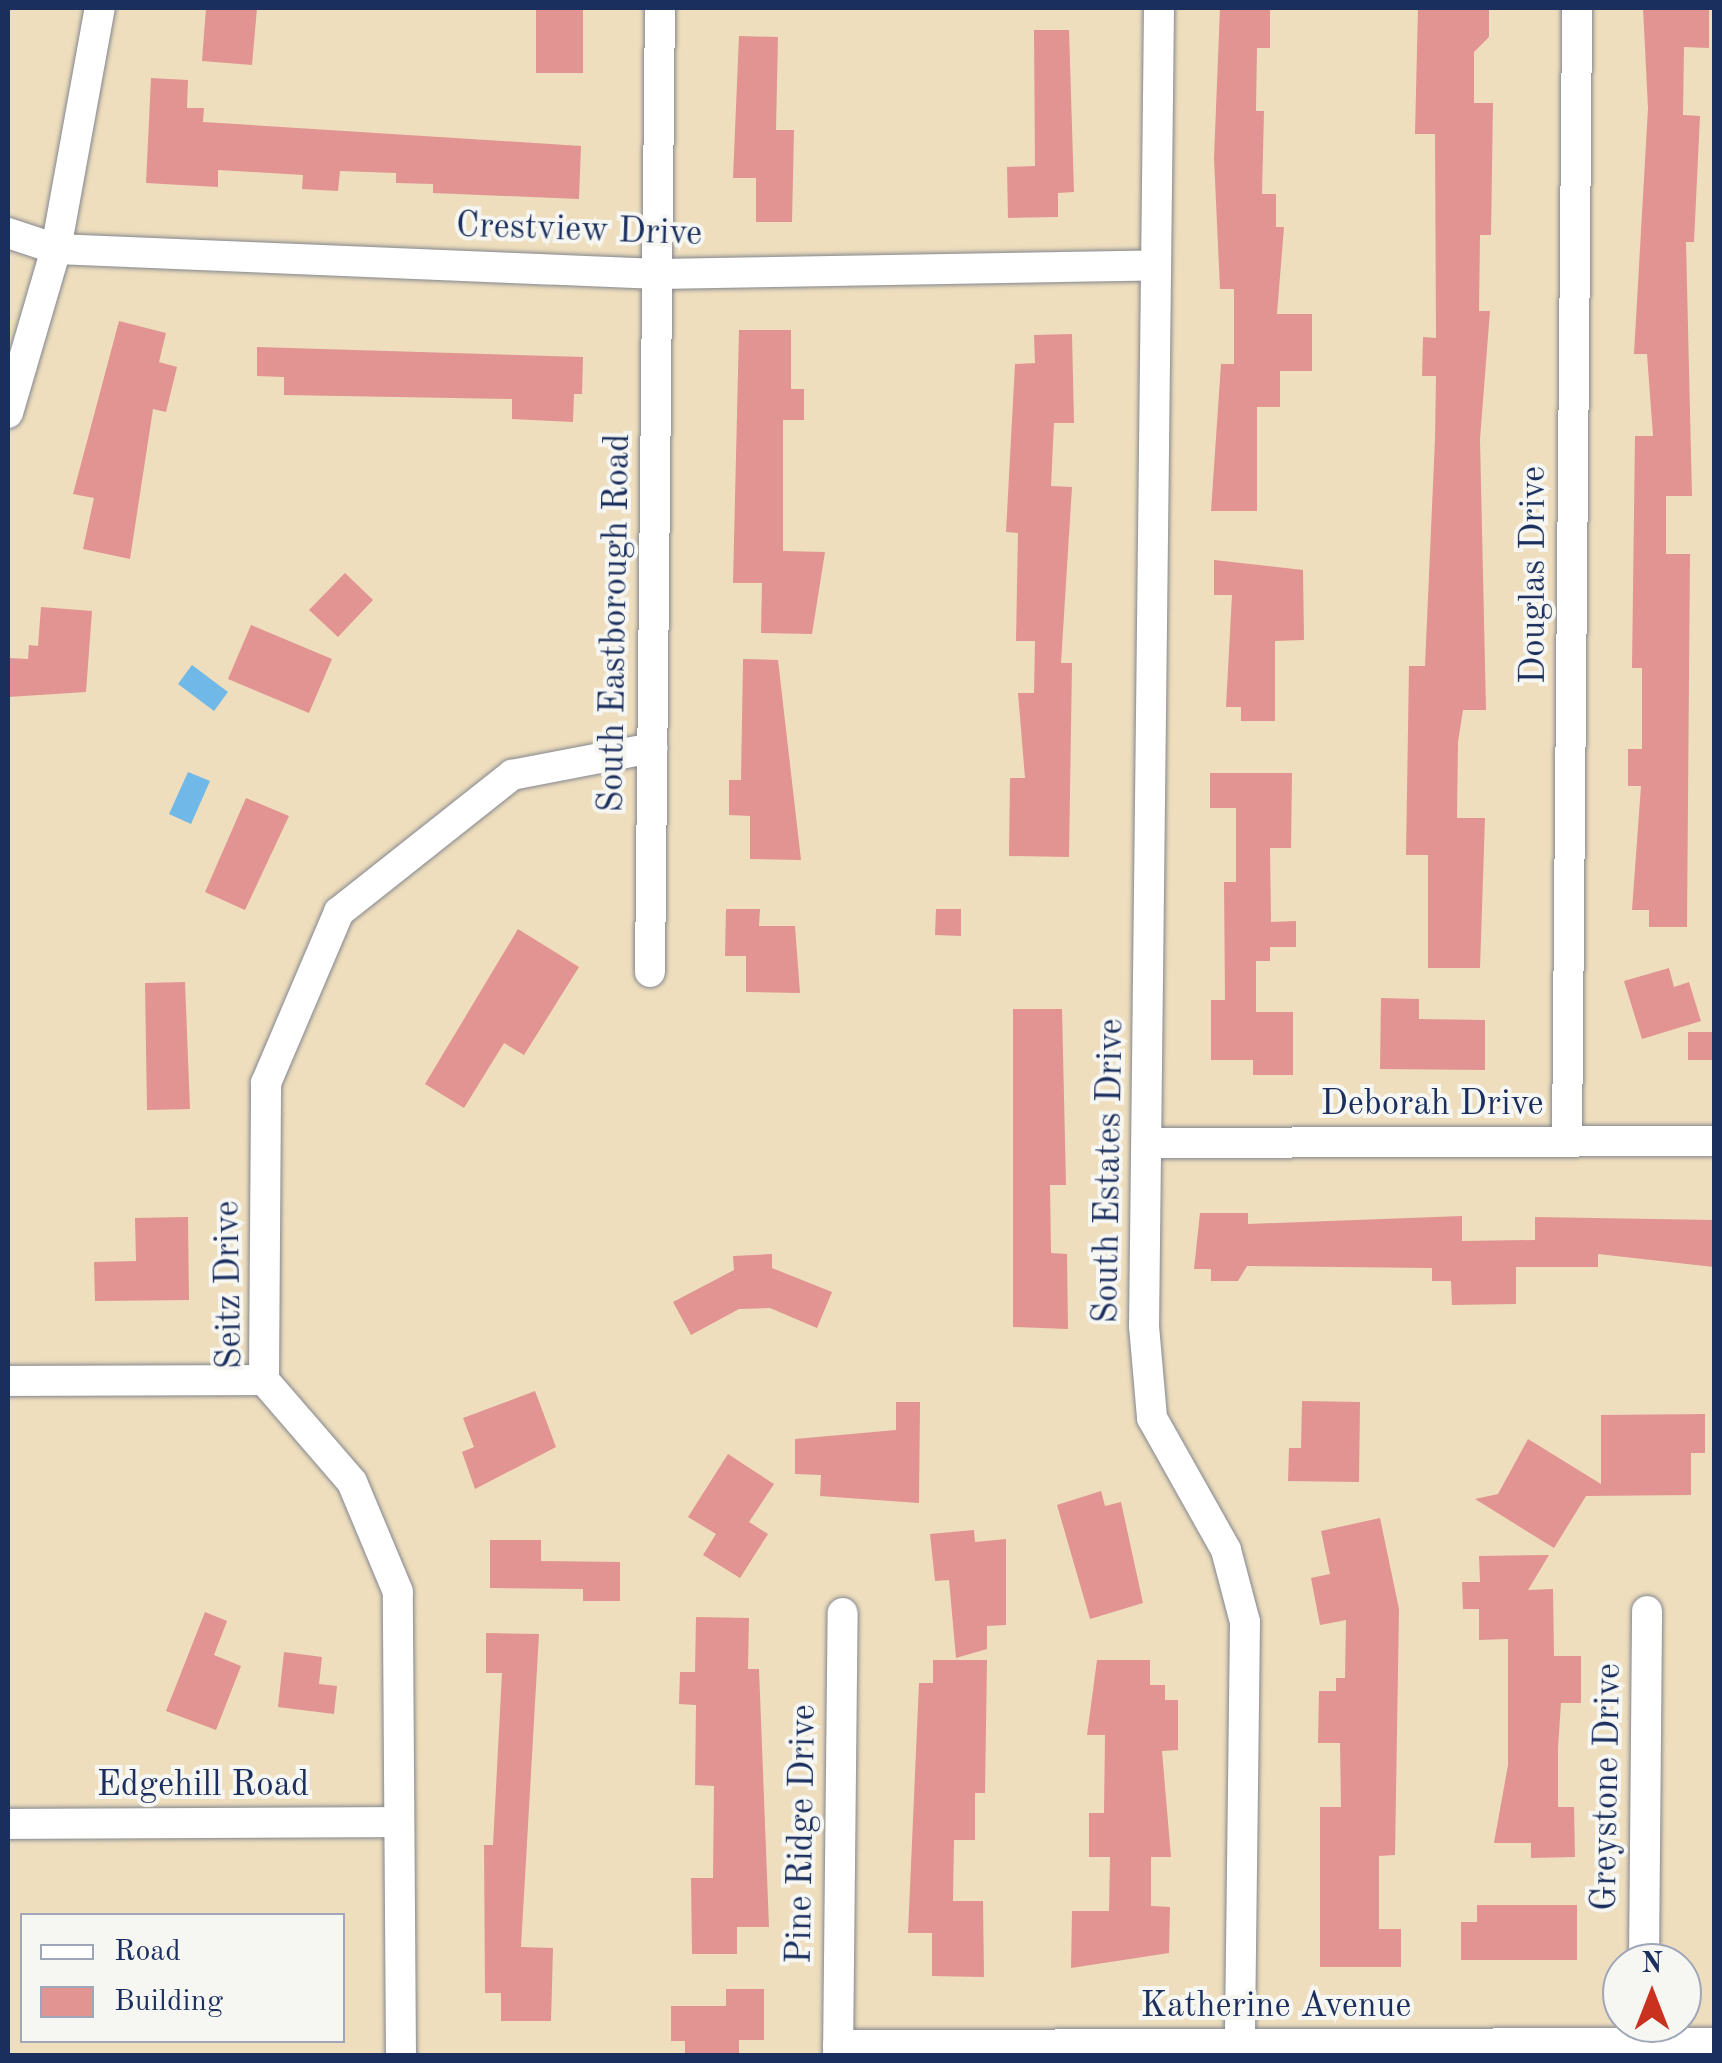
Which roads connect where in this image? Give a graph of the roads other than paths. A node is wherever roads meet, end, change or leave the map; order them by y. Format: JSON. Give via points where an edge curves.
{"nodes":[{"id":1,"x":100,"y":8,"type":"edge"},
{"id":2,"x":660,"y":8,"type":"edge"},
{"id":3,"x":1159,"y":8,"type":"edge"},
{"id":4,"x":1577,"y":8,"type":"edge"},
{"id":5,"x":8,"y":233,"type":"edge"},
{"id":6,"x":56,"y":249,"type":"junction"},
{"id":7,"x":1151,"y":266,"type":"junction"},
{"id":8,"x":658,"y":274,"type":"junction"},
{"id":9,"x":8,"y":412,"type":"edge"},
{"id":10,"x":652,"y":748,"type":"junction"},
{"id":11,"x":650,"y":972,"type":"dead end"},
{"id":12,"x":1714,"y":1141,"type":"edge"},
{"id":13,"x":1568,"y":1142,"type":"junction"},
{"id":14,"x":1150,"y":1143,"type":"junction"},
{"id":15,"x":264,"y":1380,"type":"junction"},
{"id":16,"x":8,"y":1381,"type":"edge"},
{"id":17,"x":1647,"y":1611,"type":"dead end"},
{"id":18,"x":844,"y":1613,"type":"dead end"},
{"id":19,"x":398,"y":1822,"type":"junction"},
{"id":20,"x":8,"y":1824,"type":"edge"},
{"id":21,"x":1644,"y":1943,"type":"edge"},
{"id":22,"x":1602,"y":2042,"type":"edge"},
{"id":23,"x":838,"y":2050,"type":"edge"},
{"id":24,"x":1240,"y":2050,"type":"edge"},
{"id":25,"x":401,"y":2056,"type":"edge"}],
"edges":[{"from":1,"to":6,"type":"street"},
{"from":2,"to":8,"type":"street","name":"South Eastborough Road"},
{"from":3,"to":7,"type":"street","name":"South Estates Drive"},
{"from":4,"to":13,"type":"street","name":"Douglas Drive"},
{"from":5,"to":6,"type":"street","name":"Crestview Drive"},
{"from":6,"to":8,"type":"street","name":"Crestview Drive"},
{"from":6,"to":9,"type":"street"},
{"from":7,"to":8,"type":"street","name":"Crestview Drive"},
{"from":7,"to":14,"type":"street","name":"South Estates Drive"},
{"from":8,"to":10,"type":"street","name":"South Eastborough Road"},
{"from":10,"to":11,"type":"street","name":"South Eastborough Road"},
{"from":10,"to":15,"type":"street","name":"Seitz Drive","via":[[512,775],[339,912],[266,1083]]},
{"from":12,"to":13,"type":"street","name":"Deborah Drive"},
{"from":13,"to":14,"type":"street","name":"Deborah Drive"},
{"from":14,"to":24,"type":"street","name":"South Estates Drive","via":[[1144,1326],[1152,1418],[1226,1550],[1245,1622]]},
{"from":15,"to":16,"type":"street"},
{"from":15,"to":19,"type":"street","name":"Seitz Drive","via":[[352,1482],[398,1592]]},
{"from":17,"to":21,"type":"street","name":"Greystone Drive"},
{"from":18,"to":23,"type":"street","name":"Pine Ridge Drive"},
{"from":19,"to":20,"type":"street","name":"Edgehill Road"},
{"from":19,"to":25,"type":"street","name":"Seitz Drive"},
{"from":22,"to":24,"type":"street","name":"Katherine Avenue"},
{"from":23,"to":24,"type":"street","name":"Katherine Avenue"}]}
